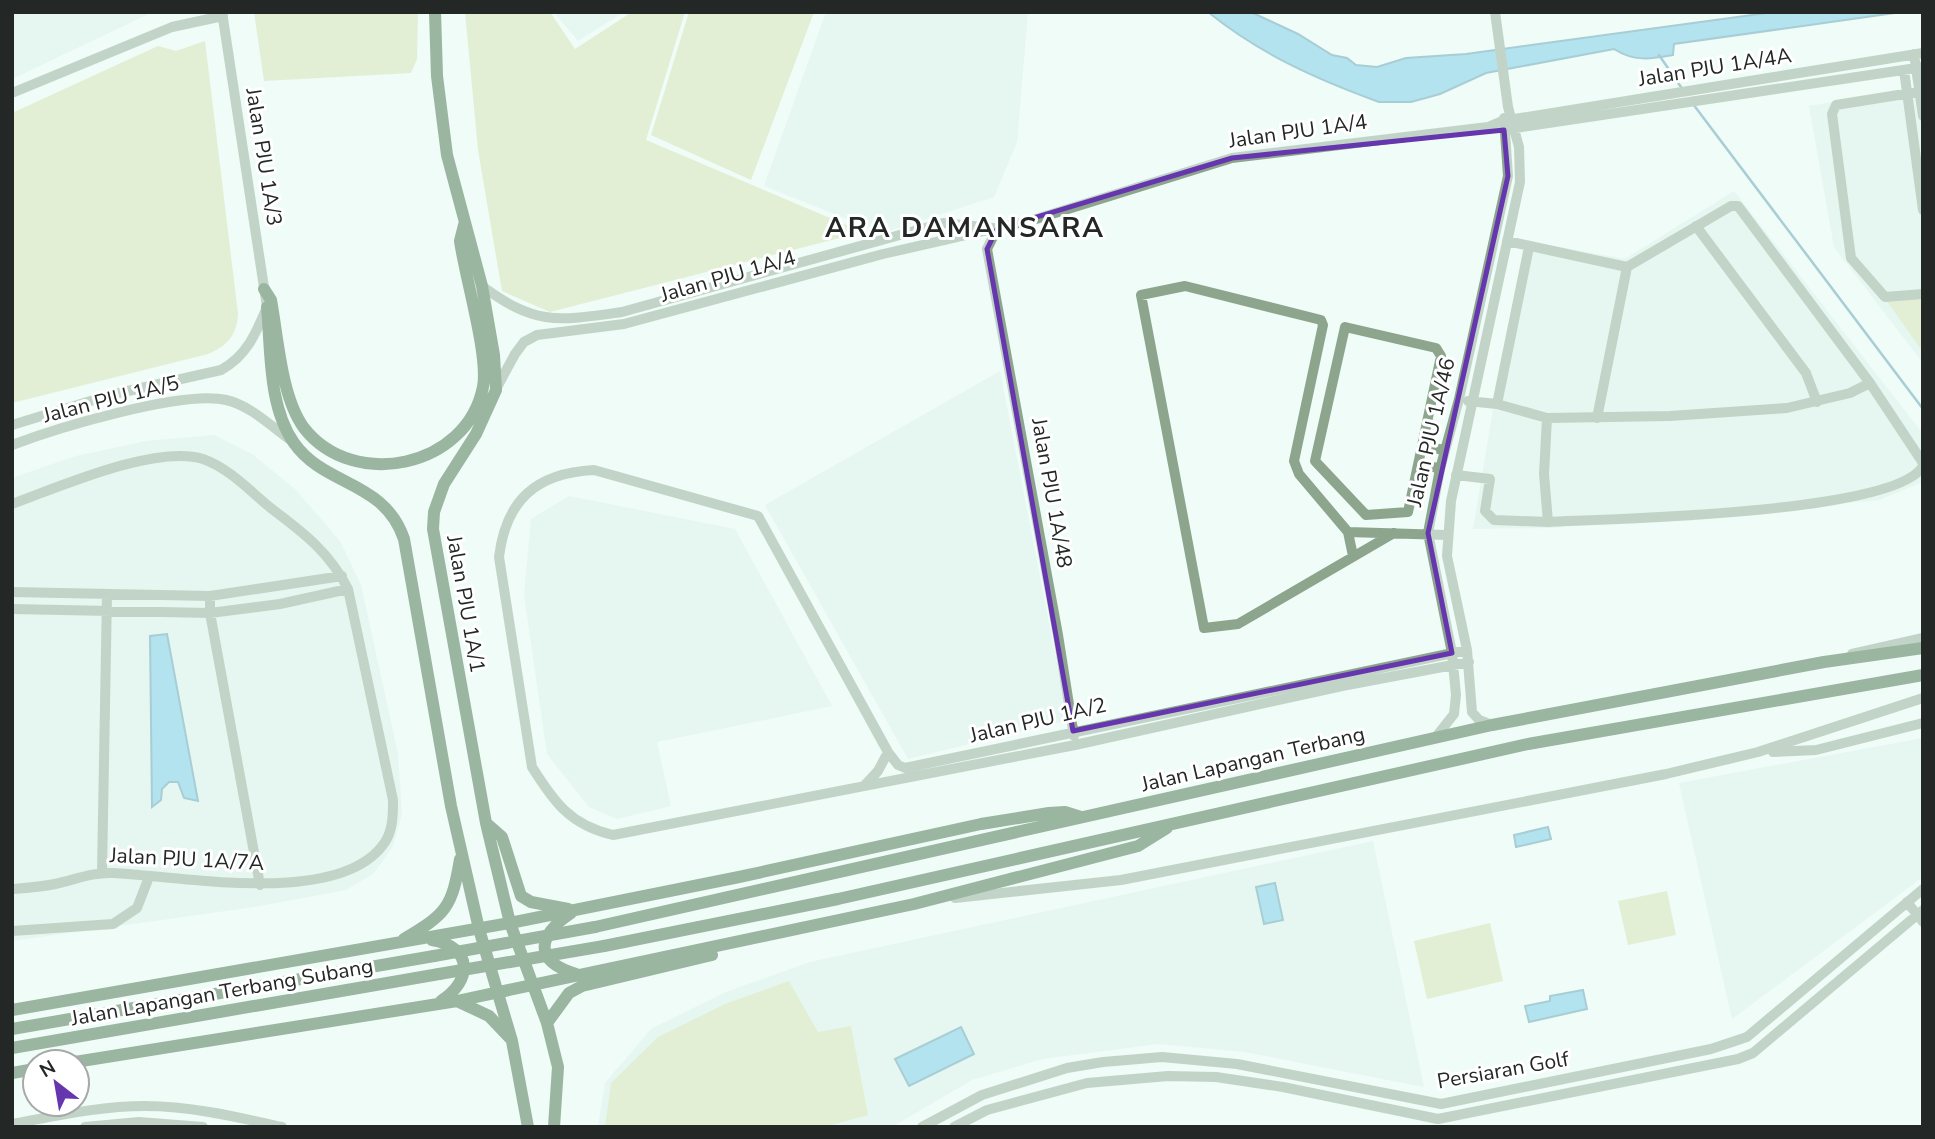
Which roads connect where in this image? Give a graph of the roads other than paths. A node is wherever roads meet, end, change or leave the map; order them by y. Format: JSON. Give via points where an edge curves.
{"nodes":[{"id":1,"x":435,"y":12,"type":"edge"},
{"id":2,"x":1495,"y":12,"type":"edge"},
{"id":3,"x":222,"y":14,"type":"edge"},
{"id":4,"x":1918,"y":53,"type":"edge"},
{"id":5,"x":1919,"y":67,"type":"edge"},
{"id":6,"x":1904,"y":70,"type":"junction"},
{"id":7,"x":1921,"y":91,"type":"edge"},
{"id":8,"x":12,"y":93,"type":"edge"},
{"id":9,"x":1710,"y":93,"type":"junction"},
{"id":10,"x":1907,"y":93,"type":"junction"},
{"id":11,"x":1923,"y":116,"type":"edge"},
{"id":12,"x":1509,"y":124,"type":"junction"},
{"id":13,"x":1530,"y":126,"type":"junction"},
{"id":14,"x":1518,"y":144,"type":"junction"},
{"id":15,"x":1923,"y":210,"type":"edge"},
{"id":16,"x":464,"y":225,"type":"junction"},
{"id":17,"x":1696,"y":226,"type":"junction"},
{"id":18,"x":997,"y":229,"type":"junction"},
{"id":19,"x":971,"y":235,"type":"junction"},
{"id":20,"x":1507,"y":241,"type":"junction"},
{"id":21,"x":1529,"y":247,"type":"junction"},
{"id":22,"x":987,"y":249,"type":"junction"},
{"id":23,"x":1628,"y":267,"type":"junction"},
{"id":24,"x":482,"y":286,"type":"junction"},
{"id":25,"x":264,"y":289,"type":"junction"},
{"id":26,"x":1923,"y":294,"type":"edge"},
{"id":27,"x":267,"y":307,"type":"junction"},
{"id":28,"x":582,"y":317,"type":"junction"},
{"id":29,"x":586,"y":330,"type":"junction"},
{"id":30,"x":1870,"y":383,"type":"junction"},
{"id":31,"x":496,"y":390,"type":"junction"},
{"id":32,"x":1459,"y":399,"type":"junction"},
{"id":33,"x":1474,"y":402,"type":"junction"},
{"id":34,"x":1817,"y":402,"type":"junction"},
{"id":35,"x":1497,"y":404,"type":"junction"},
{"id":36,"x":1547,"y":418,"type":"junction"},
{"id":37,"x":1597,"y":418,"type":"junction"},
{"id":38,"x":12,"y":425,"type":"edge"},
{"id":39,"x":293,"y":441,"type":"junction"},
{"id":40,"x":12,"y":445,"type":"edge"},
{"id":41,"x":1423,"y":446,"type":"junction"},
{"id":42,"x":1444,"y":450,"type":"junction"},
{"id":43,"x":1420,"y":463,"type":"junction"},
{"id":44,"x":1923,"y":464,"type":"edge"},
{"id":45,"x":1440,"y":469,"type":"junction"},
{"id":46,"x":1457,"y":475,"type":"junction"},
{"id":47,"x":12,"y":504,"type":"edge"},
{"id":48,"x":1548,"y":522,"type":"junction"},
{"id":49,"x":1348,"y":532,"type":"junction"},
{"id":50,"x":1394,"y":533,"type":"junction"},
{"id":51,"x":1429,"y":533,"type":"junction"},
{"id":52,"x":1446,"y":535,"type":"junction"},
{"id":53,"x":1353,"y":556,"type":"junction"},
{"id":54,"x":342,"y":576,"type":"junction"},
{"id":55,"x":348,"y":589,"type":"junction"},
{"id":56,"x":12,"y":592,"type":"edge"},
{"id":57,"x":107,"y":594,"type":"junction"},
{"id":58,"x":210,"y":596,"type":"junction"},
{"id":59,"x":12,"y":609,"type":"edge"},
{"id":60,"x":107,"y":611,"type":"junction"},
{"id":61,"x":210,"y":613,"type":"junction"},
{"id":62,"x":1923,"y":638,"type":"edge"},
{"id":63,"x":1923,"y":648,"type":"edge"},
{"id":64,"x":1467,"y":650,"type":"junction"},
{"id":65,"x":1452,"y":653,"type":"junction"},
{"id":66,"x":1469,"y":662,"type":"junction"},
{"id":67,"x":1824,"y":662,"type":"junction"},
{"id":68,"x":1453,"y":665,"type":"junction"},
{"id":69,"x":1923,"y":676,"type":"edge"},
{"id":70,"x":1923,"y":698,"type":"edge"},
{"id":71,"x":1923,"y":723,"type":"edge"},
{"id":72,"x":1492,"y":725,"type":"junction"},
{"id":73,"x":1073,"y":731,"type":"junction"},
{"id":74,"x":1434,"y":738,"type":"junction"},
{"id":75,"x":1075,"y":745,"type":"junction"},
{"id":76,"x":888,"y":752,"type":"junction"},
{"id":77,"x":1758,"y":752,"type":"junction"},
{"id":78,"x":865,"y":785,"type":"junction"},
{"id":79,"x":1084,"y":817,"type":"junction"},
{"id":80,"x":486,"y":823,"type":"junction"},
{"id":81,"x":1170,"y":826,"type":"junction"},
{"id":82,"x":461,"y":850,"type":"junction"},
{"id":83,"x":102,"y":873,"type":"junction"},
{"id":84,"x":149,"y":877,"type":"junction"},
{"id":85,"x":260,"y":885,"type":"junction"},
{"id":86,"x":12,"y":889,"type":"edge"},
{"id":87,"x":1923,"y":889,"type":"edge"},
{"id":88,"x":1907,"y":902,"type":"junction"},
{"id":89,"x":914,"y":904,"type":"junction"},
{"id":90,"x":575,"y":910,"type":"junction"},
{"id":91,"x":1921,"y":915,"type":"edge"},
{"id":92,"x":510,"y":923,"type":"junction"},
{"id":93,"x":595,"y":927,"type":"joint"},
{"id":94,"x":479,"y":929,"type":"junction"},
{"id":95,"x":12,"y":931,"type":"edge"},
{"id":96,"x":421,"y":939,"type":"junction"},
{"id":97,"x":741,"y":941,"type":"junction"},
{"id":98,"x":398,"y":943,"type":"junction"},
{"id":99,"x":579,"y":975,"type":"junction"},
{"id":100,"x":533,"y":985,"type":"junction"},
{"id":101,"x":499,"y":992,"type":"junction"},
{"id":102,"x":457,"y":1002,"type":"junction"},
{"id":103,"x":436,"y":1005,"type":"junction"},
{"id":104,"x":12,"y":1010,"type":"edge"},
{"id":105,"x":547,"y":1023,"type":"junction"},
{"id":106,"x":12,"y":1029,"type":"edge"},
{"id":107,"x":513,"y":1041,"type":"junction"},
{"id":108,"x":12,"y":1048,"type":"edge"},
{"id":109,"x":91,"y":1059,"type":"edge"},
{"id":110,"x":1400,"y":1098,"type":"junction"},
{"id":111,"x":206,"y":1111,"type":"junction"},
{"id":112,"x":1397,"y":1113,"type":"junction"},
{"id":113,"x":12,"y":1124,"type":"edge"},
{"id":114,"x":85,"y":1127,"type":"edge"},
{"id":115,"x":205,"y":1127,"type":"edge"},
{"id":116,"x":282,"y":1127,"type":"edge"},
{"id":117,"x":528,"y":1127,"type":"edge"},
{"id":118,"x":554,"y":1127,"type":"edge"},
{"id":119,"x":922,"y":1127,"type":"edge"},
{"id":120,"x":954,"y":1127,"type":"edge"}],
"edges":[{"from":1,"to":16,"type":"main road","name":"Jalan PJU 1A/1","via":[[444,133]]},
{"from":2,"to":12,"type":"street"},
{"from":3,"to":8,"type":"street","via":[[172,27]]},
{"from":3,"to":25,"type":"street","name":"Jalan PJU 1A/3"},
{"from":4,"to":5,"type":"street"},
{"from":4,"to":9,"type":"street","name":"Jalan PJU 1A/4A"},
{"from":5,"to":6,"type":"street","name":"Jalan PJU 1A/4A"},
{"from":5,"to":7,"type":"street"},
{"from":6,"to":9,"type":"street","name":"Jalan PJU 1A/4A"},
{"from":6,"to":10,"type":"street"},
{"from":7,"to":10,"type":"street"},
{"from":7,"to":11,"type":"street"},
{"from":9,"to":12,"type":"street","name":"Jalan PJU 1A/4A","via":[[1676,92]]},
{"from":9,"to":13,"type":"street","name":"Jalan PJU 1A/4A","via":[[1681,103]]},
{"from":10,"to":15,"type":"street"},
{"from":10,"to":26,"type":"street","via":[[1836,105],[1832,114],[1851,258],[1885,297]]},
{"from":12,"to":13,"type":"street","name":"Jalan PJU 1A/4A"},
{"from":12,"to":14,"type":"street","name":"Jalan PJU 1A/46"},
{"from":12,"to":18,"type":"street","name":"Jalan PJU 1A/4","via":[[1232,158]]},
{"from":12,"to":32,"type":"street","name":"Jalan PJU 1A/46","via":[[1508,176]]},
{"from":13,"to":14,"type":"street"},
{"from":14,"to":20,"type":"street","name":"Jalan PJU 1A/46","via":[[1520,182]]},
{"from":16,"to":24,"type":"main road","name":"Jalan PJU 1A/1"},
{"from":16,"to":25,"type":"main road","via":[[460,241],[484,386],[466,428],[452,442],[410,461],[346,460],[317,442],[302,425],[289,394],[271,300]]},
{"from":17,"to":23,"type":"street"},
{"from":17,"to":30,"type":"street","via":[[1738,206]]},
{"from":17,"to":34,"type":"street","via":[[1806,373]]},
{"from":18,"to":19,"type":"street","name":"Jalan PJU 1A/4"},
{"from":18,"to":22,"type":"street"},
{"from":18,"to":28,"type":"street","name":"Jalan PJU 1A/4","via":[[943,223],[622,312]]},
{"from":19,"to":22,"type":"street"},
{"from":19,"to":29,"type":"street","name":"Jalan PJU 1A/4"},
{"from":20,"to":21,"type":"street"},
{"from":20,"to":33,"type":"street","name":"Jalan PJU 1A/46"},
{"from":21,"to":23,"type":"street"},
{"from":21,"to":35,"type":"street"},
{"from":22,"to":73,"type":"street","name":"Jalan PJU 1A/48"},
{"from":23,"to":37,"type":"street"},
{"from":24,"to":28,"type":"street","name":"Jalan PJU 1A/4","via":[[528,316]]},
{"from":24,"to":31,"type":"main road","name":"Jalan PJU 1A/1"},
{"from":25,"to":27,"type":"street","name":"Jalan PJU 1A/3"},
{"from":27,"to":38,"type":"street","name":"Jalan PJU 1A/5","via":[[245,351],[221,370]]},
{"from":27,"to":39,"type":"main road","via":[[276,393]]},
{"from":28,"to":29,"type":"street"},
{"from":29,"to":31,"type":"street","name":"Jalan PJU 1A/4","via":[[531,338],[515,354]]},
{"from":30,"to":34,"type":"street"},
{"from":30,"to":44,"type":"street"},
{"from":31,"to":80,"type":"main road","name":"Jalan PJU 1A/1","via":[[476,434],[444,484],[433,529]]},
{"from":32,"to":33,"type":"street"},
{"from":32,"to":42,"type":"street","name":"Jalan PJU 1A/46"},
{"from":33,"to":35,"type":"street"},
{"from":33,"to":46,"type":"street","name":"Jalan PJU 1A/46"},
{"from":34,"to":37,"type":"street","via":[[1787,408]]},
{"from":35,"to":36,"type":"street"},
{"from":36,"to":37,"type":"street"},
{"from":36,"to":48,"type":"street","via":[[1544,474]]},
{"from":39,"to":40,"type":"street","name":"Jalan PJU 1A/5","via":[[244,407],[212,397],[154,406]]},
{"from":39,"to":82,"type":"main road","via":[[313,462],[370,493],[400,527]]},
{"from":41,"to":42,"type":"street"},
{"from":41,"to":43,"type":"street"},
{"from":41,"to":43,"type":"street","via":[[1441,356],[1436,348],[1345,327],[1315,461],[1366,515],[1408,512]]},
{"from":42,"to":45,"type":"street","name":"Jalan PJU 1A/46"},
{"from":43,"to":45,"type":"street"},
{"from":44,"to":48,"type":"street","via":[[1918,472],[1895,484],[1793,508]]},
{"from":45,"to":51,"type":"street","name":"Jalan PJU 1A/46"},
{"from":46,"to":48,"type":"street","via":[[1490,479],[1485,511],[1494,520]]},
{"from":46,"to":52,"type":"street","name":"Jalan PJU 1A/46"},
{"from":47,"to":54,"type":"street","name":"Jalan PJU 1A/7A","via":[[113,468],[183,456],[202,459],[219,466],[318,544]]},
{"from":49,"to":50,"type":"street"},
{"from":49,"to":53,"type":"street"},
{"from":49,"to":53,"type":"street","via":[[1299,474],[1294,461],[1321,320],[1185,286],[1141,295],[1204,628],[1238,624]]},
{"from":50,"to":51,"type":"street"},
{"from":50,"to":53,"type":"street"},
{"from":51,"to":52,"type":"street"},
{"from":51,"to":65,"type":"street","name":"Jalan PJU 1A/46"},
{"from":52,"to":64,"type":"street","name":"Jalan PJU 1A/46"},
{"from":54,"to":55,"type":"street","name":"Jalan PJU 1A/7A"},
{"from":54,"to":58,"type":"street"},
{"from":55,"to":61,"type":"street"},
{"from":55,"to":85,"type":"street","name":"Jalan PJU 1A/7A","via":[[393,800],[393,821],[386,841],[352,869]]},
{"from":56,"to":57,"type":"street"},
{"from":57,"to":58,"type":"street"},
{"from":57,"to":60,"type":"street"},
{"from":58,"to":61,"type":"street"},
{"from":59,"to":60,"type":"street"},
{"from":60,"to":61,"type":"street"},
{"from":60,"to":83,"type":"street"},
{"from":61,"to":85,"type":"street"},
{"from":62,"to":67,"type":"street"},
{"from":63,"to":67,"type":"main road","name":"Jalan Lapangan Terbang"},
{"from":64,"to":65,"type":"street","name":"Jalan PJU 1A/2"},
{"from":64,"to":66,"type":"street","name":"Jalan PJU 1A/46"},
{"from":65,"to":68,"type":"street","name":"Jalan PJU 1A/46"},
{"from":65,"to":73,"type":"street","name":"Jalan PJU 1A/2"},
{"from":66,"to":68,"type":"street","name":"Jalan PJU 1A/2"},
{"from":66,"to":72,"type":"street","name":"Jalan PJU 1A/46","via":[[1472,712]]},
{"from":67,"to":72,"type":"main road","name":"Jalan Lapangan Terbang"},
{"from":68,"to":74,"type":"street","name":"Jalan PJU 1A/46","via":[[1457,705]]},
{"from":68,"to":75,"type":"street","name":"Jalan PJU 1A/2"},
{"from":69,"to":81,"type":"main road","via":[[1528,744]]},
{"from":70,"to":77,"type":"street"},
{"from":71,"to":77,"type":"street","via":[[1816,750]]},
{"from":72,"to":74,"type":"main road","name":"Jalan Lapangan Terbang"},
{"from":73,"to":75,"type":"street","name":"Jalan PJU 1A/48"},
{"from":73,"to":76,"type":"street","name":"Jalan PJU 1A/2","via":[[912,768],[898,765]]},
{"from":74,"to":79,"type":"main road","name":"Jalan Lapangan Terbang"},
{"from":75,"to":78,"type":"street","name":"Jalan PJU 1A/2"},
{"from":76,"to":78,"type":"street"},
{"from":76,"to":78,"type":"street","name":"Jalan PJU 1A/2","via":[[758,516],[594,470],[568,471],[533,487],[513,506],[502,530],[499,557],[532,767],[550,796],[573,819],[590,830],[613,835]]},
{"from":77,"to":89,"type":"street","via":[[1233,860],[1121,880]]},
{"from":79,"to":90,"type":"main road","via":[[1057,813],[981,824]]},
{"from":79,"to":93,"type":"main road","name":"Jalan Lapangan Terbang"},
{"from":80,"to":90,"type":"main road","via":[[502,837],[521,896]]},
{"from":80,"to":92,"type":"main road","name":"Jalan PJU 1A/1"},
{"from":81,"to":89,"type":"main road","via":[[1138,846]]},
{"from":81,"to":108,"type":"main road","name":"Jalan Lapangan Terbang Subang","bridge":true,"via":[[604,946]]},
{"from":82,"to":94,"type":"main road"},
{"from":82,"to":98,"type":"main road","via":[[454,895],[446,907]]},
{"from":83,"to":84,"type":"street","name":"Jalan PJU 1A/7A"},
{"from":83,"to":86,"type":"street","name":"Jalan PJU 1A/7A"},
{"from":84,"to":85,"type":"street","name":"Jalan PJU 1A/7A"},
{"from":84,"to":95,"type":"street","via":[[137,908],[113,924]]},
{"from":87,"to":88,"type":"street","name":"Persiaran Golf"},
{"from":88,"to":91,"type":"street"},
{"from":88,"to":110,"type":"street","name":"Persiaran Golf","via":[[1733,1044],[1441,1104]]},
{"from":89,"to":97,"type":"main road"},
{"from":90,"to":92,"type":"main road"},
{"from":90,"to":99,"type":"main road","via":[[551,928],[544,944],[560,969]]},
{"from":91,"to":112,"type":"street","name":"Persiaran Golf","via":[[1753,1053],[1738,1059],[1460,1117]]},
{"from":92,"to":94,"type":"main road"},
{"from":92,"to":100,"type":"main road","name":"Jalan PJU 1A/1"},
{"from":93,"to":106,"type":"main road","name":"Jalan Lapangan Terbang Subang","bridge":true},
{"from":94,"to":96,"type":"main road"},
{"from":94,"to":101,"type":"main road"},
{"from":96,"to":98,"type":"main road"},
{"from":96,"to":103,"type":"main road","via":[[450,944],[465,973],[454,992]]},
{"from":97,"to":99,"type":"main road"},
{"from":97,"to":105,"type":"main road","via":[[721,953],[582,986],[569,993]]},
{"from":98,"to":104,"type":"main road"},
{"from":99,"to":100,"type":"main road"},
{"from":100,"to":101,"type":"main road"},
{"from":100,"to":105,"type":"main road","name":"Jalan PJU 1A/1"},
{"from":101,"to":102,"type":"main road"},
{"from":101,"to":107,"type":"main road"},
{"from":102,"to":103,"type":"main road"},
{"from":102,"to":107,"type":"main road","via":[[489,1016]]},
{"from":103,"to":109,"type":"main road"},
{"from":105,"to":118,"type":"main road","name":"Jalan PJU 1A/1","via":[[558,1067]]},
{"from":107,"to":117,"type":"main road"},
{"from":110,"to":112,"type":"street"},
{"from":110,"to":119,"type":"street","name":"Persiaran Golf","via":[[1237,1064],[1162,1057],[1067,1068],[968,1100]]},
{"from":111,"to":113,"type":"street","via":[[97,1108]]},
{"from":111,"to":115,"type":"street"},
{"from":111,"to":116,"type":"street"},
{"from":112,"to":120,"type":"street","name":"Persiaran Golf","via":[[1283,1087],[1216,1077],[1168,1076],[1078,1085],[987,1110]]},
{"from":114,"to":115,"type":"street","via":[[173,1122]]}]}
